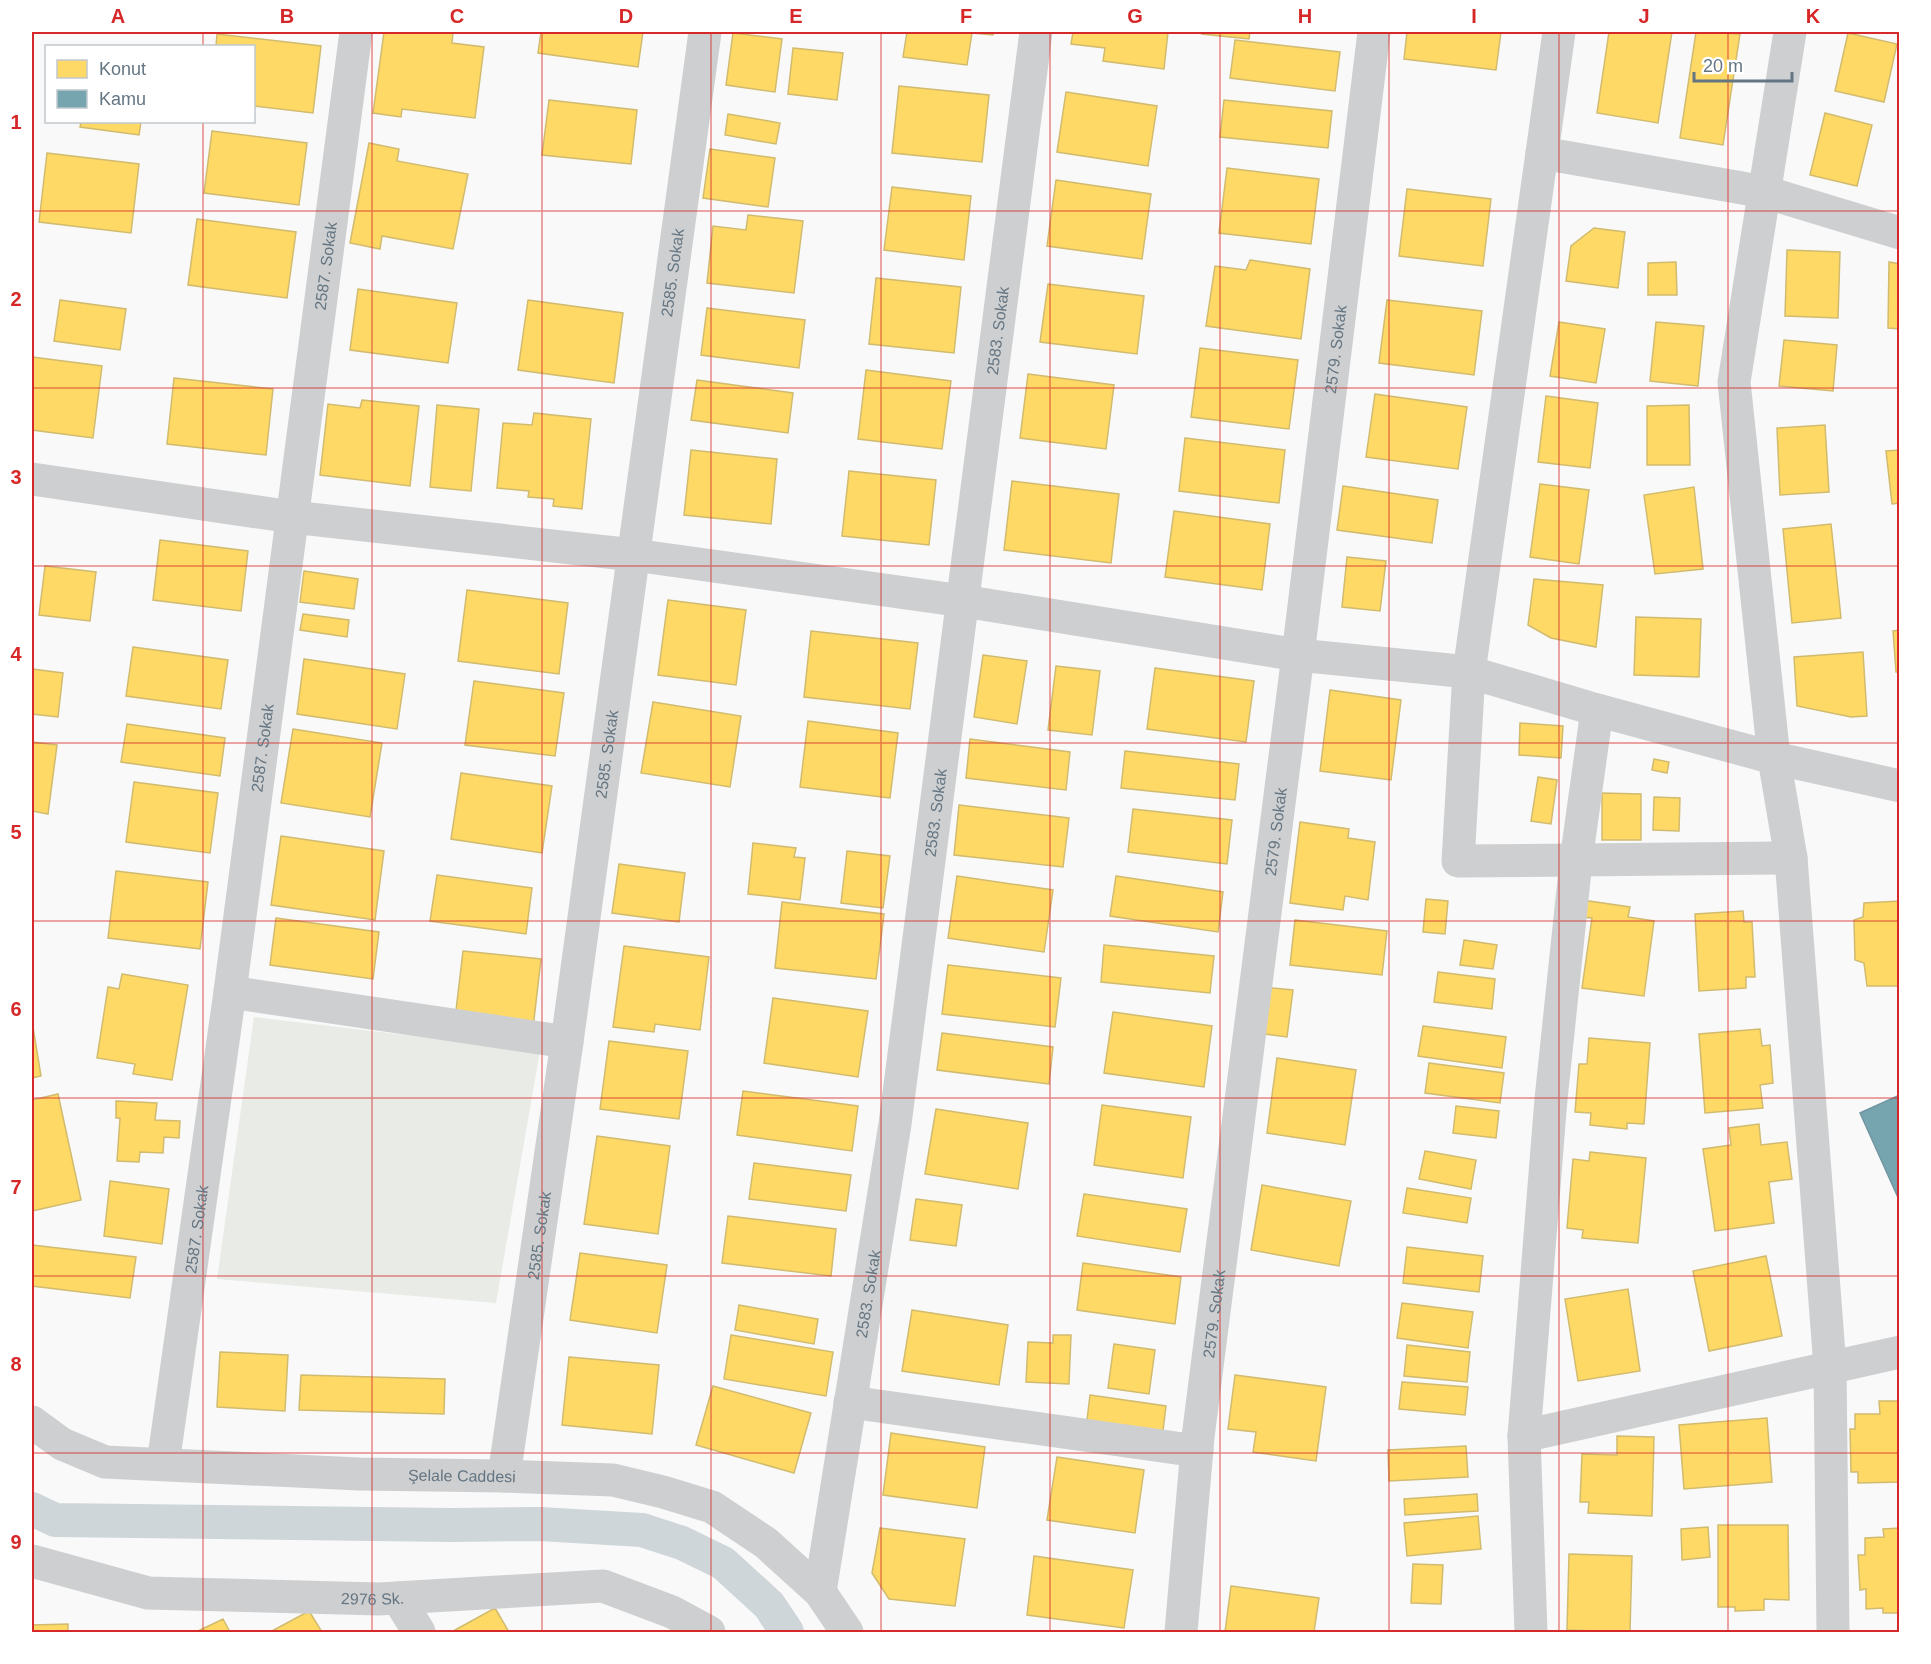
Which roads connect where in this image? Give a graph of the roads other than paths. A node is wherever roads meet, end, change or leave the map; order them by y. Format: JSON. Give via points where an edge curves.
{"nodes":[{"id":1,"x":356,"y":32,"type":"edge"},
{"id":2,"x":705,"y":32,"type":"edge"},
{"id":3,"x":1036,"y":32,"type":"edge"},
{"id":4,"x":1374,"y":32,"type":"edge"},
{"id":5,"x":1559,"y":32,"type":"edge"},
{"id":6,"x":1790,"y":32,"type":"edge"},
{"id":7,"x":1542,"y":153,"type":"junction"},
{"id":8,"x":1765,"y":192,"type":"junction"},
{"id":9,"x":1899,"y":233,"type":"edge"},
{"id":10,"x":32,"y":479,"type":"edge"},
{"id":11,"x":292,"y":517,"type":"junction"},
{"id":12,"x":634,"y":555,"type":"junction"},
{"id":13,"x":963,"y":601,"type":"junction"},
{"id":14,"x":1298,"y":655,"type":"junction"},
{"id":15,"x":1469,"y":672,"type":"junction"},
{"id":16,"x":1597,"y":710,"type":"junction"},
{"id":17,"x":1774,"y":758,"type":"junction"},
{"id":18,"x":1899,"y":786,"type":"edge"},
{"id":19,"x":1791,"y":858,"type":"junction"},
{"id":20,"x":1576,"y":861,"type":"junction"},
{"id":21,"x":230,"y":992,"type":"junction"},
{"id":22,"x":567,"y":1041,"type":"junction"},
{"id":23,"x":1899,"y":1352,"type":"edge"},
{"id":24,"x":1830,"y":1366,"type":"junction"},
{"id":25,"x":850,"y":1402,"type":"junction"},
{"id":26,"x":32,"y":1422,"type":"edge"},
{"id":27,"x":1524,"y":1436,"type":"junction"},
{"id":28,"x":1197,"y":1451,"type":"junction"},
{"id":29,"x":163,"y":1464,"type":"junction"},
{"id":30,"x":504,"y":1476,"type":"junction"},
{"id":31,"x":32,"y":1562,"type":"edge"},
{"id":32,"x":820,"y":1592,"type":"junction"},
{"id":33,"x":398,"y":1598,"type":"junction"},
{"id":34,"x":419,"y":1632,"type":"edge"},
{"id":35,"x":709,"y":1632,"type":"edge"},
{"id":36,"x":847,"y":1632,"type":"edge"},
{"id":37,"x":1181,"y":1632,"type":"edge"},
{"id":38,"x":1531,"y":1632,"type":"edge"},
{"id":39,"x":1833,"y":1632,"type":"edge"}],
"edges":[{"from":1,"to":11,"type":"street","name":"2587. Sokak"},
{"from":2,"to":12,"type":"street","name":"2585. Sokak"},
{"from":3,"to":13,"type":"street","name":"2583. Sokak"},
{"from":4,"to":14,"type":"street","name":"2579. Sokak"},
{"from":5,"to":7,"type":"street"},
{"from":6,"to":8,"type":"street"},
{"from":7,"to":8,"type":"street"},
{"from":7,"to":15,"type":"street"},
{"from":8,"to":9,"type":"street"},
{"from":8,"to":17,"type":"street","via":[[1734,382]]},
{"from":10,"to":11,"type":"street"},
{"from":11,"to":12,"type":"street"},
{"from":11,"to":21,"type":"street","name":"2587. Sokak"},
{"from":12,"to":13,"type":"street"},
{"from":12,"to":22,"type":"street","name":"2585. Sokak"},
{"from":13,"to":14,"type":"street"},
{"from":13,"to":25,"type":"street","name":"2583. Sokak","via":[[895,1124]]},
{"from":14,"to":15,"type":"street"},
{"from":14,"to":28,"type":"street","name":"2579. Sokak"},
{"from":15,"to":16,"type":"street"},
{"from":15,"to":20,"type":"street","via":[[1458,861]]},
{"from":16,"to":17,"type":"street"},
{"from":16,"to":20,"type":"street"},
{"from":17,"to":18,"type":"street"},
{"from":17,"to":19,"type":"street"},
{"from":19,"to":20,"type":"street"},
{"from":19,"to":24,"type":"street"},
{"from":20,"to":27,"type":"street","via":[[1551,1099]]},
{"from":21,"to":22,"type":"street"},
{"from":21,"to":29,"type":"street","name":"2587. Sokak"},
{"from":22,"to":30,"type":"street","name":"2585. Sokak"},
{"from":23,"to":24,"type":"street"},
{"from":24,"to":27,"type":"street"},
{"from":24,"to":39,"type":"street"},
{"from":25,"to":28,"type":"street"},
{"from":25,"to":32,"type":"street","name":"2583. Sokak"},
{"from":26,"to":29,"type":"street","name":"Şelale Caddesi","via":[[62,1444],[105,1462]]},
{"from":27,"to":38,"type":"street"},
{"from":28,"to":37,"type":"street","name":"2579. Sokak"},
{"from":29,"to":30,"type":"street","name":"Şelale Caddesi","via":[[359,1474]]},
{"from":30,"to":32,"type":"street","name":"Şelale Caddesi","via":[[613,1480],[712,1507],[766,1543]]},
{"from":31,"to":33,"type":"street","name":"2976 Sk.","via":[[148,1593]]},
{"from":32,"to":36,"type":"street","name":"Şelale Caddesi"},
{"from":33,"to":34,"type":"street"},
{"from":33,"to":35,"type":"street","name":"2976 Sk.","via":[[603,1586],[672,1612]]}]}
